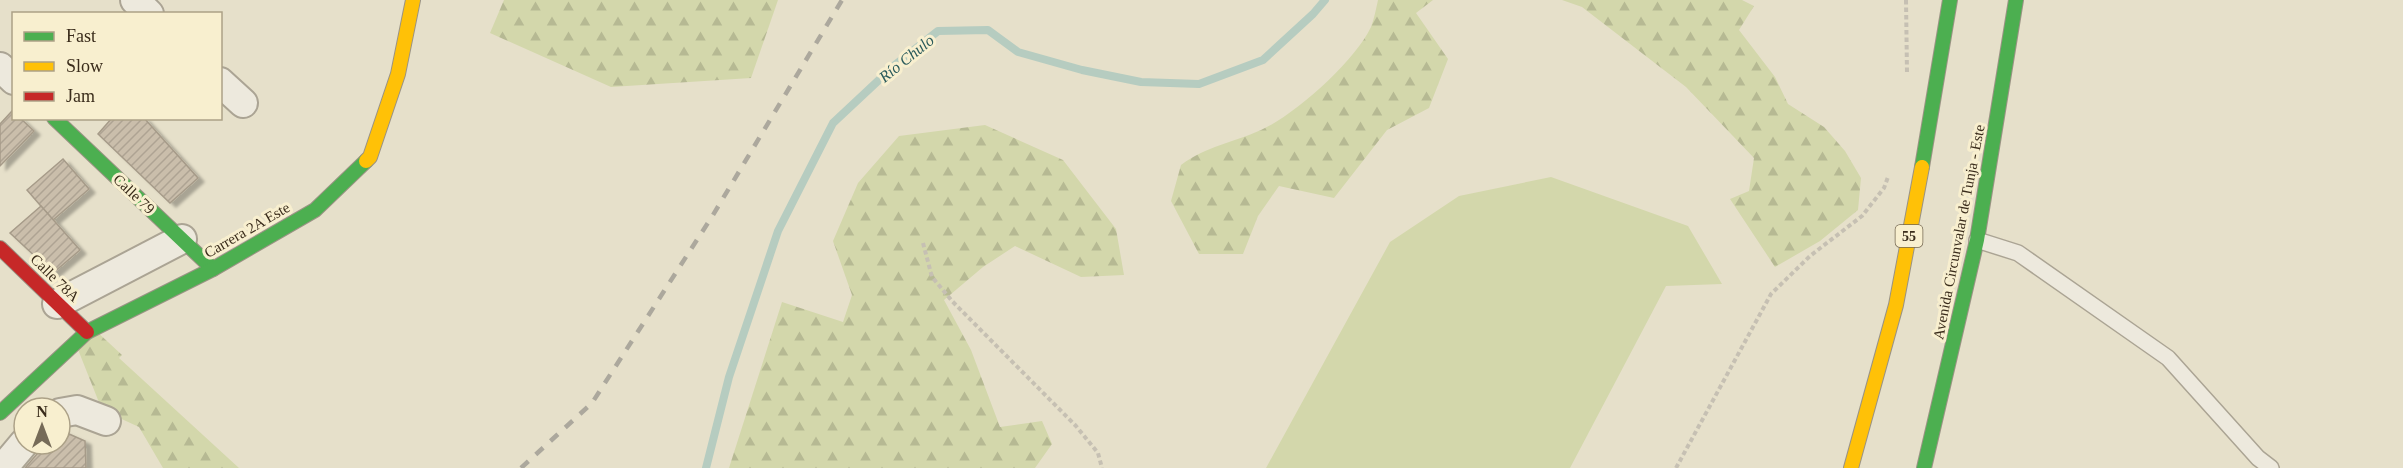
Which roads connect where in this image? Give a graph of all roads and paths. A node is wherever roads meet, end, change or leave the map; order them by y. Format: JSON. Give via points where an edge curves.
{"nodes":[{"id":1,"x":135,"y":0,"type":"edge"},
{"id":2,"x":413,"y":0,"type":"edge"},
{"id":3,"x":1906,"y":0,"type":"edge"},
{"id":4,"x":1950,"y":0,"type":"edge"},
{"id":5,"x":2016,"y":0,"type":"edge"},
{"id":6,"x":147,"y":12,"type":"edge"},
{"id":7,"x":0,"y":67,"type":"edge"},
{"id":8,"x":1907,"y":75,"type":"dead end"},
{"id":9,"x":12,"y":78,"type":"edge"},
{"id":10,"x":222,"y":84,"type":"edge"},
{"id":11,"x":243,"y":103,"type":"dead end"},
{"id":12,"x":56,"y":120,"type":"edge"},
{"id":13,"x":1891,"y":167,"type":"dead end"},
{"id":14,"x":182,"y":239,"type":"junction"},
{"id":15,"x":1977,"y":240,"type":"junction"},
{"id":16,"x":923,"y":243,"type":"dead end"},
{"id":17,"x":0,"y":248,"type":"edge"},
{"id":18,"x":213,"y":269,"type":"junction"},
{"id":19,"x":57,"y":304,"type":"junction"},
{"id":20,"x":87,"y":332,"type":"junction"},
{"id":21,"x":72,"y":411,"type":"edge"},
{"id":22,"x":0,"y":413,"type":"edge"},
{"id":23,"x":106,"y":421,"type":"dead end"},
{"id":24,"x":13,"y":456,"type":"edge"},
{"id":25,"x":3,"y":468,"type":"edge"},
{"id":26,"x":1102,"y":468,"type":"edge"},
{"id":27,"x":1676,"y":468,"type":"edge"},
{"id":28,"x":1851,"y":468,"type":"edge"},
{"id":29,"x":1924,"y":468,"type":"edge"},
{"id":30,"x":2271,"y":468,"type":"edge"}],
"edges":[{"from":1,"to":6,"type":"street"},
{"from":2,"to":18,"type":"main road","name":"Carrera 2A Este","via":[[398,74],[370,157],[315,210]]},
{"from":3,"to":8,"type":"path"},
{"from":4,"to":28,"type":"main road","number":"55","via":[[1896,305]]},
{"from":5,"to":15,"type":"main road","name":"Avenida Circunvalar de Tunja - Este"},
{"from":7,"to":9,"type":"street"},
{"from":10,"to":11,"type":"street"},
{"from":12,"to":14,"type":"main road","name":"Calle 79"},
{"from":13,"to":27,"type":"path","via":[[1884,188],[1862,216],[1810,256],[1771,294]]},
{"from":14,"to":18,"type":"main road","name":"Calle 79"},
{"from":14,"to":19,"type":"street"},
{"from":15,"to":29,"type":"main road","name":"Avenida Circunvalar de Tunja - Este"},
{"from":15,"to":30,"type":"lane","via":[[2018,253],[2168,358]]},
{"from":16,"to":26,"type":"path","via":[[932,277],[1076,426],[1098,453]]},
{"from":17,"to":19,"type":"main road","name":"Calle 78A"},
{"from":18,"to":20,"type":"main road","name":"Carrera 2A Este"},
{"from":19,"to":20,"type":"main road","name":"Calle 78A"},
{"from":20,"to":22,"type":"main road","name":"Carrera 2A Este"},
{"from":21,"to":23,"type":"street"},
{"from":24,"to":25,"type":"street"}]}
